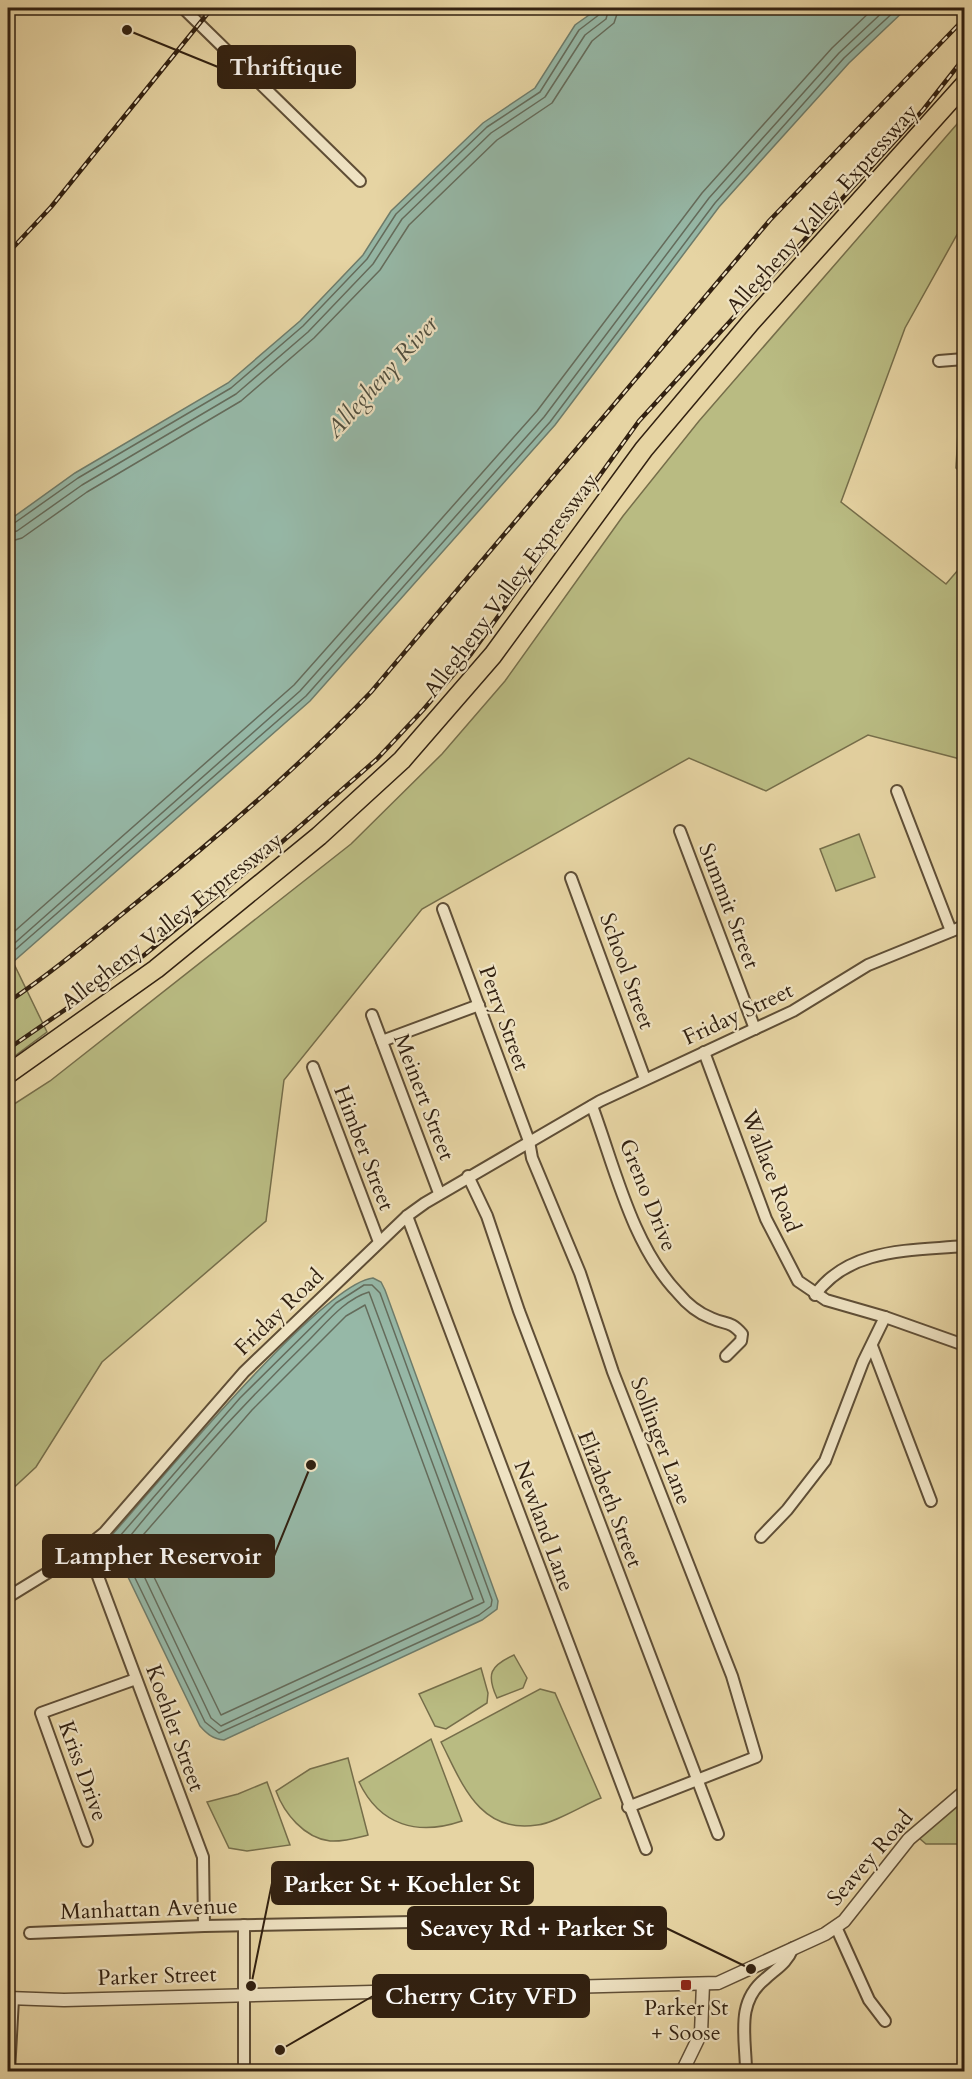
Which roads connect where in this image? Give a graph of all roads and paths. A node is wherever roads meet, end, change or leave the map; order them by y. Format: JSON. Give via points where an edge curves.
{"nodes":[{"id":1,"x":183,"y":8,"type":"edge"},
{"id":2,"x":964,"y":85,"type":"edge"},
{"id":3,"x":964,"y":102,"type":"edge"},
{"id":4,"x":360,"y":181,"type":"dead end"},
{"id":5,"x":964,"y":359,"type":"edge"},
{"id":6,"x":939,"y":361,"type":"dead end"},
{"id":7,"x":897,"y":791,"type":"dead end"},
{"id":8,"x":680,"y":831,"type":"dead end"},
{"id":9,"x":571,"y":878,"type":"dead end"},
{"id":10,"x":443,"y":909,"type":"dead end"},
{"id":11,"x":964,"y":926,"type":"edge"},
{"id":12,"x":951,"y":931,"type":"junction"},
{"id":13,"x":479,"y":1005,"type":"junction"},
{"id":14,"x":372,"y":1015,"type":"dead end"},
{"id":15,"x":755,"y":1029,"type":"junction"},
{"id":16,"x":382,"y":1041,"type":"junction"},
{"id":17,"x":704,"y":1052,"type":"junction"},
{"id":18,"x":313,"y":1067,"type":"dead end"},
{"id":19,"x":8,"y":1074,"type":"edge"},
{"id":20,"x":645,"y":1078,"type":"junction"},
{"id":21,"x":8,"y":1087,"type":"edge"},
{"id":22,"x":592,"y":1106,"type":"junction"},
{"id":23,"x":529,"y":1140,"type":"junction"},
{"id":24,"x":468,"y":1176,"type":"junction"},
{"id":25,"x":439,"y":1193,"type":"junction"},
{"id":26,"x":407,"y":1216,"type":"junction"},
{"id":27,"x":379,"y":1242,"type":"junction"},
{"id":28,"x":964,"y":1246,"type":"edge"},
{"id":29,"x":815,"y":1295,"type":"junction"},
{"id":30,"x":885,"y":1317,"type":"junction"},
{"id":31,"x":964,"y":1345,"type":"edge"},
{"id":32,"x":872,"y":1346,"type":"junction"},
{"id":33,"x":726,"y":1356,"type":"dead end"},
{"id":34,"x":931,"y":1501,"type":"dead end"},
{"id":35,"x":760,"y":1537,"type":"dead end"},
{"id":36,"x":87,"y":1547,"type":"junction"},
{"id":37,"x":8,"y":1597,"type":"edge"},
{"id":38,"x":136,"y":1679,"type":"junction"},
{"id":39,"x":696,"y":1780,"type":"junction"},
{"id":40,"x":964,"y":1792,"type":"edge"},
{"id":41,"x":628,"y":1807,"type":"junction"},
{"id":42,"x":718,"y":1834,"type":"dead end"},
{"id":43,"x":87,"y":1841,"type":"dead end"},
{"id":44,"x":646,"y":1849,"type":"dead end"},
{"id":45,"x":413,"y":1922,"type":"dead end"},
{"id":46,"x":244,"y":1925,"type":"junction"},
{"id":47,"x":204,"y":1926,"type":"junction"},
{"id":48,"x":836,"y":1927,"type":"junction"},
{"id":49,"x":30,"y":1933,"type":"dead end"},
{"id":50,"x":793,"y":1948,"type":"junction"},
{"id":51,"x":703,"y":1984,"type":"junction"},
{"id":52,"x":244,"y":1994,"type":"junction"},
{"id":53,"x":10,"y":1999,"type":"edge"},
{"id":54,"x":885,"y":2021,"type":"dead end"},
{"id":55,"x":9,"y":2072,"type":"edge"},
{"id":56,"x":244,"y":2072,"type":"edge"},
{"id":57,"x":682,"y":2072,"type":"edge"},
{"id":58,"x":746,"y":2072,"type":"edge"}],
"edges":[{"from":1,"to":4,"type":"street"},
{"from":2,"to":19,"type":"highway","name":"Allegheny Valley Expressway","via":[[751,322],[644,449],[493,655],[402,760],[320,836],[156,969]]},
{"from":3,"to":21,"type":"highway","name":"Allegheny Valley Expressway","via":[[705,392],[637,477],[489,678],[417,759],[354,821],[216,936]]},
{"from":5,"to":6,"type":"street"},
{"from":7,"to":12,"type":"street"},
{"from":8,"to":15,"type":"street","name":"Summit Street"},
{"from":9,"to":20,"type":"street","name":"School Street"},
{"from":10,"to":13,"type":"street","name":"Perry Street"},
{"from":11,"to":12,"type":"street","name":"Friday Street"},
{"from":12,"to":15,"type":"street","name":"Friday Street","via":[[868,965]]},
{"from":13,"to":16,"type":"street"},
{"from":13,"to":23,"type":"street","name":"Perry Street"},
{"from":14,"to":16,"type":"street","name":"Meinert Street"},
{"from":15,"to":17,"type":"street","name":"Friday Street"},
{"from":16,"to":25,"type":"street","name":"Meinert Street"},
{"from":17,"to":20,"type":"street","name":"Friday Street"},
{"from":17,"to":29,"type":"street","name":"Wallace Road","via":[[766,1220],[798,1281]]},
{"from":18,"to":27,"type":"street","name":"Himber Street"},
{"from":20,"to":22,"type":"street","name":"Friday Street"},
{"from":22,"to":23,"type":"street","name":"Friday Street"},
{"from":22,"to":33,"type":"street","name":"Greno Drive","via":[[645,1251],[698,1312],[732,1323],[742,1334],[741,1341]]},
{"from":23,"to":24,"type":"street","name":"Friday Road"},
{"from":23,"to":39,"type":"street","name":"Sollinger Lane","via":[[532,1158],[580,1273],[613,1372],[732,1676],[756,1756]]},
{"from":24,"to":25,"type":"street","name":"Friday Road"},
{"from":24,"to":39,"type":"street","name":"Elizabeth Street","via":[[487,1216],[519,1311]]},
{"from":25,"to":26,"type":"street","name":"Friday Road"},
{"from":26,"to":27,"type":"street","name":"Friday Road"},
{"from":26,"to":41,"type":"street","name":"Newland Lane"},
{"from":27,"to":36,"type":"street","name":"Friday Road","via":[[244,1372],[104,1533]]},
{"from":28,"to":29,"type":"street","via":[[863,1258],[846,1266]]},
{"from":29,"to":30,"type":"street"},
{"from":30,"to":31,"type":"street"},
{"from":30,"to":32,"type":"street"},
{"from":32,"to":34,"type":"street"},
{"from":32,"to":35,"type":"street","via":[[825,1461]]},
{"from":36,"to":37,"type":"street","name":"Friday Road"},
{"from":36,"to":38,"type":"street","name":"Koehler Street"},
{"from":38,"to":43,"type":"street","name":"Kriss Drive","via":[[41,1713]]},
{"from":38,"to":47,"type":"street","name":"Koehler Street","via":[[203,1857]]},
{"from":39,"to":41,"type":"street"},
{"from":39,"to":42,"type":"street","name":"Elizabeth Street"},
{"from":40,"to":48,"type":"street","name":"Seavey Road","via":[[909,1839],[855,1910]]},
{"from":41,"to":44,"type":"street","name":"Newland Lane"},
{"from":45,"to":46,"type":"street","name":"Manhattan Avenue"},
{"from":46,"to":47,"type":"street","name":"Manhattan Avenue"},
{"from":46,"to":52,"type":"street"},
{"from":47,"to":49,"type":"street","name":"Manhattan Avenue"},
{"from":48,"to":50,"type":"street","name":"Seavey Road"},
{"from":48,"to":54,"type":"street","via":[[869,2000]]},
{"from":50,"to":51,"type":"street","name":"Seavey Road","via":[[732,1979]]},
{"from":50,"to":58,"type":"street","via":[[789,1958],[757,1986],[746,2004]]},
{"from":51,"to":52,"type":"street","name":"Parker Street"},
{"from":51,"to":57,"type":"street","via":[[701,2033]]},
{"from":52,"to":53,"type":"street","name":"Parker Street"},
{"from":52,"to":56,"type":"street"},
{"from":53,"to":55,"type":"street"}]}
